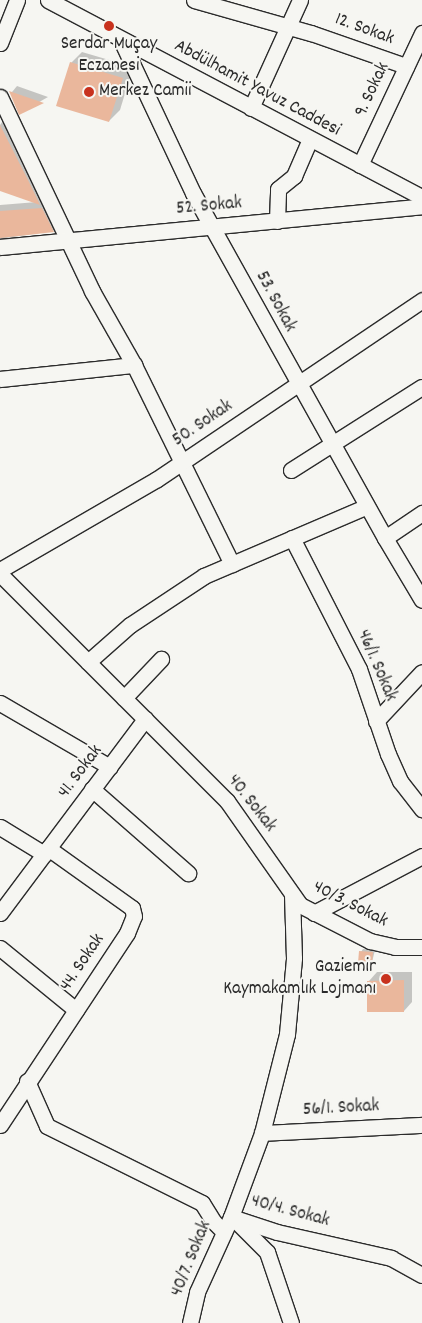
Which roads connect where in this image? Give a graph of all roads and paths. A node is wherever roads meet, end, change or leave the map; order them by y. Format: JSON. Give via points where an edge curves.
{"nodes":[{"id":1,"x":17,"y":0,"type":"edge"},
{"id":2,"x":48,"y":0,"type":"edge"},
{"id":3,"x":194,"y":0,"type":"edge"},
{"id":4,"x":300,"y":0,"type":"edge"},
{"id":5,"x":231,"y":5,"type":"edge"},
{"id":6,"x":289,"y":26,"type":"junction"},
{"id":7,"x":422,"y":33,"type":"edge"},
{"id":8,"x":121,"y":40,"type":"junction"},
{"id":9,"x":0,"y":43,"type":"edge"},
{"id":10,"x":412,"y":64,"type":"edge"},
{"id":11,"x":0,"y":97,"type":"edge"},
{"id":12,"x":250,"y":108,"type":"junction"},
{"id":13,"x":310,"y":139,"type":"junction"},
{"id":14,"x":360,"y":165,"type":"junction"},
{"id":15,"x":422,"y":197,"type":"edge"},
{"id":16,"x":422,"y":206,"type":"edge"},
{"id":17,"x":277,"y":221,"type":"junction"},
{"id":18,"x":212,"y":227,"type":"junction"},
{"id":19,"x":69,"y":240,"type":"junction"},
{"id":20,"x":0,"y":247,"type":"edge"},
{"id":21,"x":422,"y":300,"type":"edge"},
{"id":22,"x":134,"y":365,"type":"junction"},
{"id":23,"x":0,"y":378,"type":"edge"},
{"id":24,"x":297,"y":385,"type":"junction"},
{"id":25,"x":422,"y":386,"type":"edge"},
{"id":26,"x":332,"y":446,"type":"junction"},
{"id":27,"x":182,"y":463,"type":"junction"},
{"id":28,"x":291,"y":470,"type":"dead end"},
{"id":29,"x":366,"y":506,"type":"junction"},
{"id":30,"x":422,"y":513,"type":"edge"},
{"id":31,"x":292,"y":538,"type":"junction"},
{"id":32,"x":385,"y":538,"type":"junction"},
{"id":33,"x":232,"y":564,"type":"junction"},
{"id":34,"x":0,"y":572,"type":"edge"},
{"id":35,"x":416,"y":576,"type":"edge"},
{"id":36,"x":422,"y":600,"type":"edge"},
{"id":37,"x":160,"y":659,"type":"dead end"},
{"id":38,"x":88,"y":662,"type":"junction"},
{"id":39,"x":422,"y":672,"type":"edge"},
{"id":40,"x":124,"y":698,"type":"junction"},
{"id":41,"x":0,"y":703,"type":"edge"},
{"id":42,"x":145,"y":719,"type":"junction"},
{"id":43,"x":376,"y":721,"type":"junction"},
{"id":44,"x":110,"y":767,"type":"junction"},
{"id":45,"x":92,"y":790,"type":"junction"},
{"id":46,"x":422,"y":809,"type":"edge"},
{"id":47,"x":0,"y":827,"type":"edge"},
{"id":48,"x":46,"y":851,"type":"junction"},
{"id":49,"x":422,"y":856,"type":"edge"},
{"id":50,"x":188,"y":872,"type":"dead end"},
{"id":51,"x":292,"y":894,"type":"junction"},
{"id":52,"x":0,"y":913,"type":"edge"},
{"id":53,"x":314,"y":913,"type":"junction"},
{"id":54,"x":422,"y":947,"type":"edge"},
{"id":55,"x":0,"y":948,"type":"edge"},
{"id":56,"x":76,"y":1010,"type":"junction"},
{"id":57,"x":27,"y":1081,"type":"junction"},
{"id":58,"x":422,"y":1124,"type":"edge"},
{"id":59,"x":0,"y":1125,"type":"edge"},
{"id":60,"x":262,"y":1133,"type":"junction"},
{"id":61,"x":231,"y":1217,"type":"junction"},
{"id":62,"x":224,"y":1232,"type":"junction"},
{"id":63,"x":422,"y":1275,"type":"edge"},
{"id":64,"x":190,"y":1323,"type":"edge"},
{"id":65,"x":291,"y":1323,"type":"edge"}],
"edges":[{"from":1,"to":9,"type":"street"},
{"from":2,"to":8,"type":"street","name":"Abdülhamit Yavuz Caddesi"},
{"from":3,"to":5,"type":"street","name":"12. Sokak"},
{"from":4,"to":6,"type":"street"},
{"from":5,"to":6,"type":"street","name":"12. Sokak"},
{"from":6,"to":10,"type":"street","name":"12. Sokak"},
{"from":6,"to":12,"type":"street"},
{"from":7,"to":10,"type":"street","name":"9. Sokak"},
{"from":8,"to":12,"type":"street","name":"Abdülhamit Yavuz Caddesi"},
{"from":8,"to":18,"type":"street","name":"53. Sokak"},
{"from":10,"to":14,"type":"street","name":"9. Sokak"},
{"from":11,"to":19,"type":"street"},
{"from":12,"to":13,"type":"street","name":"Abdülhamit Yavuz Caddesi"},
{"from":13,"to":14,"type":"street","name":"Abdülhamit Yavuz Caddesi"},
{"from":13,"to":17,"type":"street","via":[[294,176],[278,189]]},
{"from":14,"to":15,"type":"street","name":"Abdülhamit Yavuz Caddesi"},
{"from":16,"to":17,"type":"street","name":"52. Sokak"},
{"from":17,"to":18,"type":"street","name":"52. Sokak"},
{"from":18,"to":19,"type":"street","name":"52. Sokak"},
{"from":18,"to":24,"type":"street","name":"53. Sokak"},
{"from":19,"to":20,"type":"street","name":"52. Sokak"},
{"from":19,"to":22,"type":"street"},
{"from":21,"to":24,"type":"street","name":"50. Sokak"},
{"from":22,"to":23,"type":"street"},
{"from":22,"to":27,"type":"street"},
{"from":24,"to":26,"type":"street","name":"53. Sokak"},
{"from":24,"to":27,"type":"street","name":"50. Sokak"},
{"from":25,"to":26,"type":"street"},
{"from":26,"to":28,"type":"street"},
{"from":26,"to":29,"type":"street","name":"53. Sokak"},
{"from":27,"to":33,"type":"street"},
{"from":27,"to":34,"type":"street","name":"50. Sokak"},
{"from":29,"to":31,"type":"street"},
{"from":29,"to":32,"type":"street","name":"53. Sokak"},
{"from":30,"to":32,"type":"street"},
{"from":31,"to":33,"type":"street"},
{"from":31,"to":43,"type":"street","name":"46/1. Sokak","via":[[359,669]]},
{"from":32,"to":35,"type":"street","name":"53. Sokak"},
{"from":33,"to":38,"type":"street","via":[[204,576],[130,625]]},
{"from":34,"to":38,"type":"street","name":"40. Sokak"},
{"from":35,"to":36,"type":"street","name":"53. Sokak"},
{"from":37,"to":40,"type":"street"},
{"from":38,"to":40,"type":"street","name":"40. Sokak"},
{"from":39,"to":43,"type":"street"},
{"from":40,"to":42,"type":"street","name":"40. Sokak"},
{"from":41,"to":44,"type":"street"},
{"from":42,"to":44,"type":"street","name":"41. Sokak"},
{"from":42,"to":51,"type":"street","name":"40. Sokak","via":[[227,801]]},
{"from":43,"to":46,"type":"street","name":"46/1. Sokak","via":[[400,781]]},
{"from":44,"to":45,"type":"street","name":"41. Sokak"},
{"from":45,"to":48,"type":"street","name":"41. Sokak"},
{"from":45,"to":50,"type":"street"},
{"from":47,"to":48,"type":"street","name":"44. Sokak"},
{"from":48,"to":52,"type":"street","name":"41. Sokak"},
{"from":48,"to":56,"type":"street","name":"44. Sokak","via":[[132,908],[134,916],[127,933]]},
{"from":49,"to":53,"type":"street"},
{"from":51,"to":53,"type":"street","name":"40/3. Sokak","via":[[300,906]]},
{"from":51,"to":60,"type":"street","via":[[294,958],[287,1034]]},
{"from":53,"to":54,"type":"street","name":"40/3. Sokak","via":[[377,943]]},
{"from":55,"to":56,"type":"street"},
{"from":56,"to":57,"type":"street","name":"44. Sokak"},
{"from":57,"to":59,"type":"street","name":"44. Sokak"},
{"from":57,"to":62,"type":"street","via":[[47,1126],[202,1203]]},
{"from":58,"to":60,"type":"street","name":"56/1. Sokak"},
{"from":60,"to":61,"type":"street","name":"40/4. Sokak"},
{"from":61,"to":62,"type":"street","name":"40/7. Sokak"},
{"from":61,"to":63,"type":"street","name":"40/4. Sokak","via":[[277,1232],[391,1258]]},
{"from":61,"to":65,"type":"street","name":"40/7. Sokak","via":[[267,1252]]},
{"from":62,"to":64,"type":"street","name":"40/7. Sokak","via":[[196,1292]]}]}
